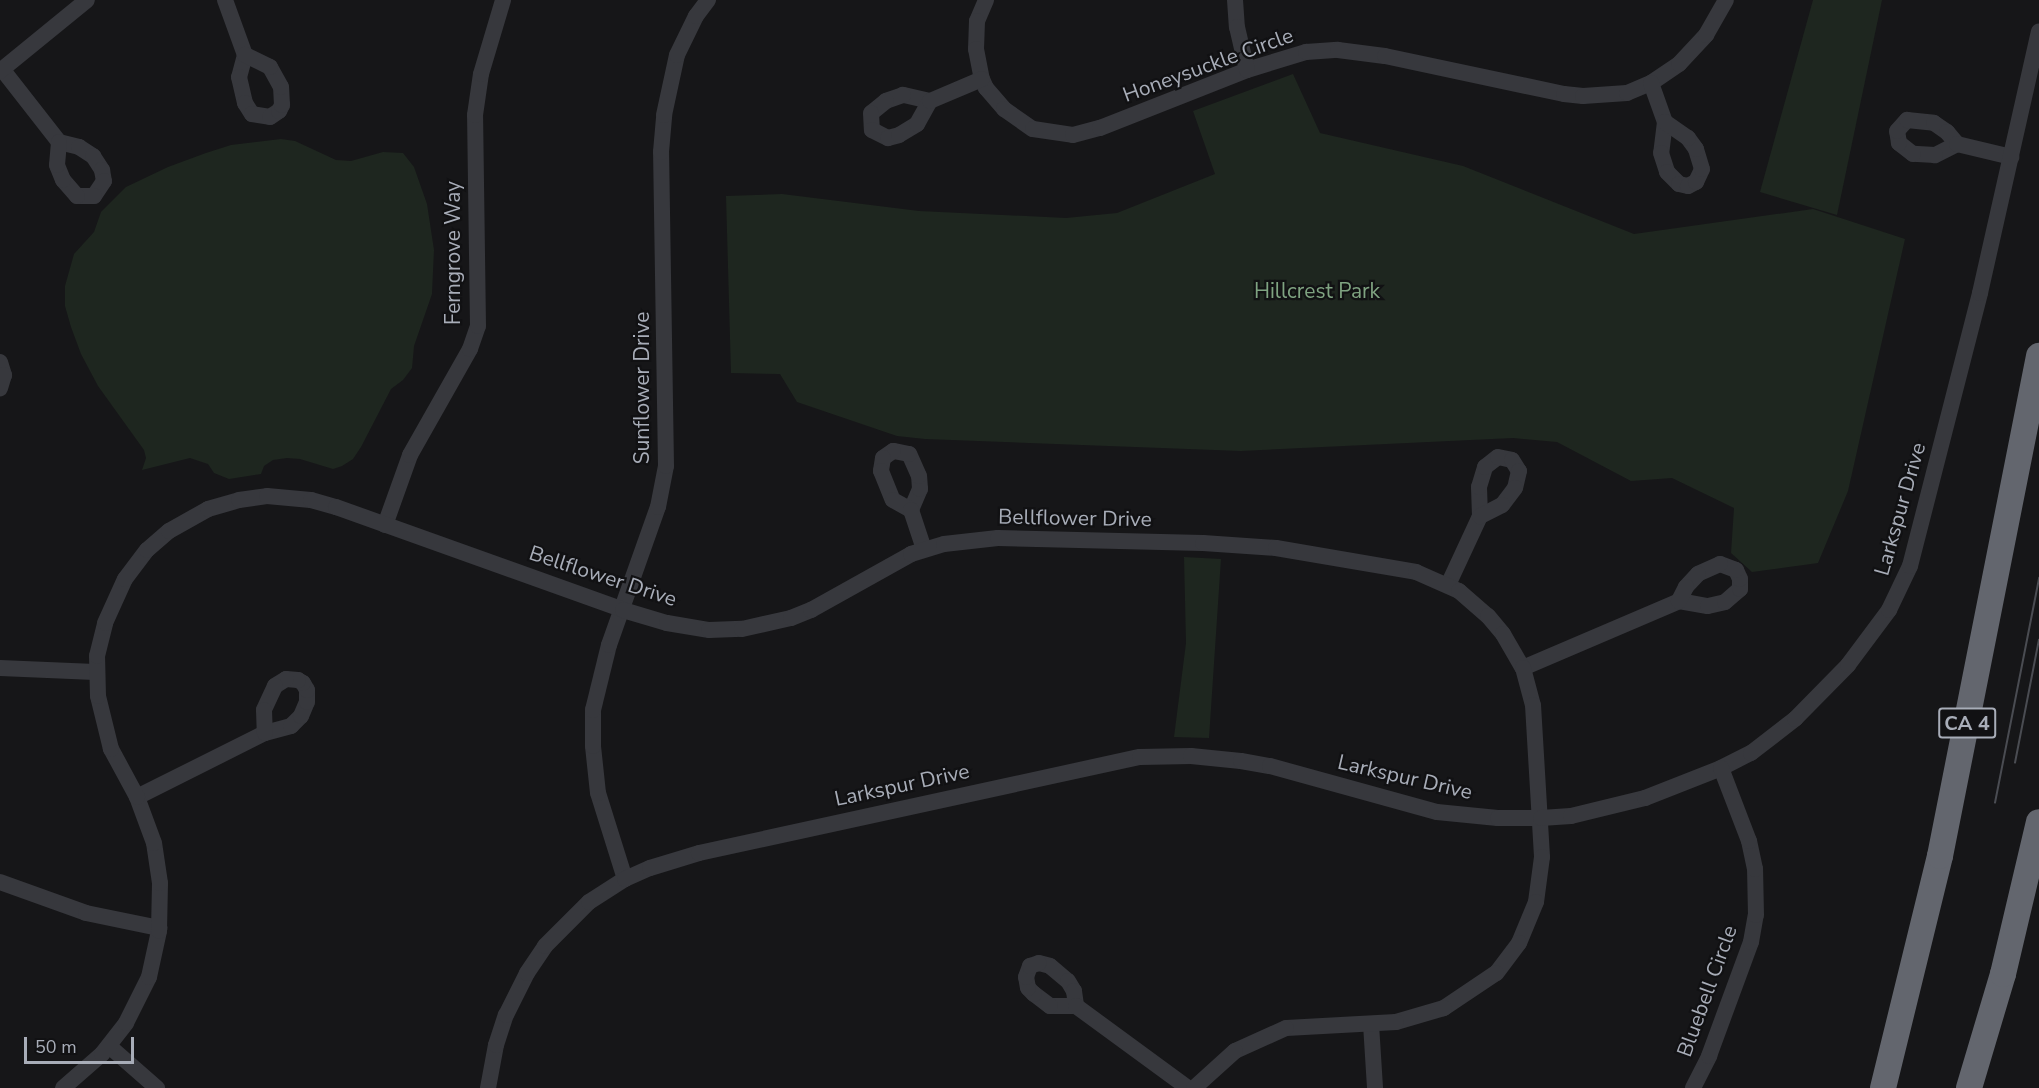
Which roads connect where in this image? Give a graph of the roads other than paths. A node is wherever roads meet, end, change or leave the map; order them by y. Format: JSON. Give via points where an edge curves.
{"nodes":[{"id":1,"x":87,"y":0,"type":"edge"},
{"id":2,"x":225,"y":0,"type":"edge"},
{"id":3,"x":503,"y":0,"type":"edge"},
{"id":4,"x":708,"y":0,"type":"edge"},
{"id":5,"x":986,"y":0,"type":"edge"},
{"id":6,"x":1235,"y":0,"type":"edge"},
{"id":7,"x":1726,"y":0,"type":"edge"},
{"id":8,"x":2039,"y":32,"type":"edge"},
{"id":9,"x":245,"y":55,"type":"dead end"},
{"id":10,"x":1,"y":70,"type":"edge"},
{"id":11,"x":1247,"y":70,"type":"junction"},
{"id":12,"x":982,"y":79,"type":"junction"},
{"id":13,"x":1651,"y":83,"type":"junction"},
{"id":14,"x":930,"y":101,"type":"dead end"},
{"id":15,"x":1665,"y":122,"type":"dead end"},
{"id":16,"x":59,"y":142,"type":"dead end"},
{"id":17,"x":1957,"y":144,"type":"dead end"},
{"id":18,"x":2011,"y":157,"type":"junction"},
{"id":19,"x":2039,"y":356,"type":"edge"},
{"id":20,"x":0,"y":362,"type":"edge"},
{"id":21,"x":0,"y":388,"type":"edge"},
{"id":22,"x":911,"y":510,"type":"dead end"},
{"id":23,"x":1480,"y":516,"type":"dead end"},
{"id":24,"x":385,"y":525,"type":"junction"},
{"id":25,"x":924,"y":549,"type":"junction"},
{"id":26,"x":1448,"y":585,"type":"junction"},
{"id":27,"x":1679,"y":601,"type":"dead end"},
{"id":28,"x":623,"y":610,"type":"junction"},
{"id":29,"x":0,"y":668,"type":"edge"},
{"id":30,"x":1523,"y":668,"type":"junction"},
{"id":31,"x":95,"y":672,"type":"junction"},
{"id":32,"x":265,"y":734,"type":"dead end"},
{"id":33,"x":1721,"y":768,"type":"junction"},
{"id":34,"x":137,"y":797,"type":"junction"},
{"id":35,"x":1541,"y":819,"type":"junction"},
{"id":36,"x":2039,"y":822,"type":"edge"},
{"id":37,"x":625,"y":879,"type":"junction"},
{"id":38,"x":0,"y":882,"type":"edge"},
{"id":39,"x":159,"y":928,"type":"junction"},
{"id":40,"x":1076,"y":1006,"type":"dead end"},
{"id":41,"x":1371,"y":1024,"type":"junction"},
{"id":42,"x":110,"y":1046,"type":"junction"},
{"id":43,"x":63,"y":1088,"type":"edge"},
{"id":44,"x":157,"y":1088,"type":"edge"},
{"id":45,"x":488,"y":1088,"type":"edge"},
{"id":46,"x":1188,"y":1088,"type":"edge"},
{"id":47,"x":1194,"y":1088,"type":"edge"},
{"id":48,"x":1375,"y":1088,"type":"edge"},
{"id":49,"x":1693,"y":1088,"type":"edge"},
{"id":50,"x":1883,"y":1088,"type":"edge"},
{"id":51,"x":1969,"y":1088,"type":"edge"}],
"edges":[{"from":1,"to":10,"type":"street"},
{"from":2,"to":9,"type":"street"},
{"from":3,"to":24,"type":"street","name":"Ferngrove Way","via":[[481,74],[475,115],[478,326],[471,349],[410,455]]},
{"from":4,"to":28,"type":"street","name":"Sunflower Drive","via":[[677,55],[664,116],[661,152],[667,452],[658,507]]},
{"from":5,"to":12,"type":"street","name":"Honeysuckle Circle","via":[[976,32]]},
{"from":6,"to":11,"type":"street"},
{"from":7,"to":13,"type":"street","name":"Honeysuckle Circle","via":[[1711,29],[1692,52]]},
{"from":8,"to":18,"type":"street","name":"Larkspur Drive"},
{"from":10,"to":16,"type":"street"},
{"from":11,"to":12,"type":"street","name":"Honeysuckle Circle","via":[[1094,131],[1073,135],[1041,131],[1018,120],[998,103]]},
{"from":11,"to":13,"type":"street","name":"Honeysuckle Circle","via":[[1290,55],[1338,50],[1385,56],[1564,94],[1612,95]]},
{"from":12,"to":14,"type":"street"},
{"from":13,"to":15,"type":"street"},
{"from":17,"to":18,"type":"street"},
{"from":18,"to":33,"type":"street","name":"Larkspur Drive","via":[[1925,513],[1900,589],[1868,640],[1828,688],[1763,745]]},
{"from":19,"to":50,"type":"highway","number":"CA 4","via":[[1940,856]]},
{"from":20,"to":21,"type":"street","via":[[4,375]]},
{"from":22,"to":25,"type":"street"},
{"from":23,"to":26,"type":"street"},
{"from":24,"to":28,"type":"street","name":"Bellflower Drive"},
{"from":24,"to":31,"type":"street","name":"Bellflower Drive","via":[[311,500],[267,496],[230,502],[193,516],[158,540],[125,579],[105,623]]},
{"from":25,"to":26,"type":"street","name":"Bellflower Drive","via":[[998,538],[1240,544],[1395,568]]},
{"from":25,"to":28,"type":"street","name":"Bellflower Drive","via":[[897,560],[811,610],[757,626],[709,630]]},
{"from":26,"to":30,"type":"street","name":"Bellflower Drive","via":[[1488,616]]},
{"from":27,"to":30,"type":"street"},
{"from":28,"to":37,"type":"street","name":"Sunflower Drive","via":[[599,681],[592,734],[599,795]]},
{"from":29,"to":31,"type":"street"},
{"from":30,"to":35,"type":"street","name":"Bellflower Drive","via":[[1533,705]]},
{"from":31,"to":34,"type":"street","name":"Bellflower Drive","via":[[111,748]]},
{"from":32,"to":34,"type":"street"},
{"from":33,"to":35,"type":"street","name":"Larkspur Drive","via":[[1614,807]]},
{"from":33,"to":49,"type":"street","name":"Bluebell Circle","via":[[1749,841],[1755,869],[1756,915],[1751,942],[1709,1056]]},
{"from":34,"to":39,"type":"street","name":"Bellflower Drive","via":[[157,853]]},
{"from":35,"to":37,"type":"street","name":"Larkspur Drive","via":[[1437,812],[1240,761],[1191,756],[1140,757],[699,853]]},
{"from":35,"to":41,"type":"street","via":[[1542,857],[1536,902],[1508,960],[1481,985],[1444,1008],[1396,1022]]},
{"from":36,"to":51,"type":"highway"},
{"from":37,"to":45,"type":"street","name":"Larkspur Drive","via":[[573,917],[545,946],[529,970],[500,1031]]},
{"from":38,"to":39,"type":"street","via":[[86,913]]},
{"from":39,"to":42,"type":"street","name":"Bellflower Drive","via":[[143,993]]},
{"from":40,"to":46,"type":"street"},
{"from":41,"to":47,"type":"street","via":[[1286,1028],[1235,1051]]},
{"from":41,"to":48,"type":"street"},
{"from":42,"to":43,"type":"street","name":"Bellflower Drive"},
{"from":42,"to":44,"type":"street"}]}
